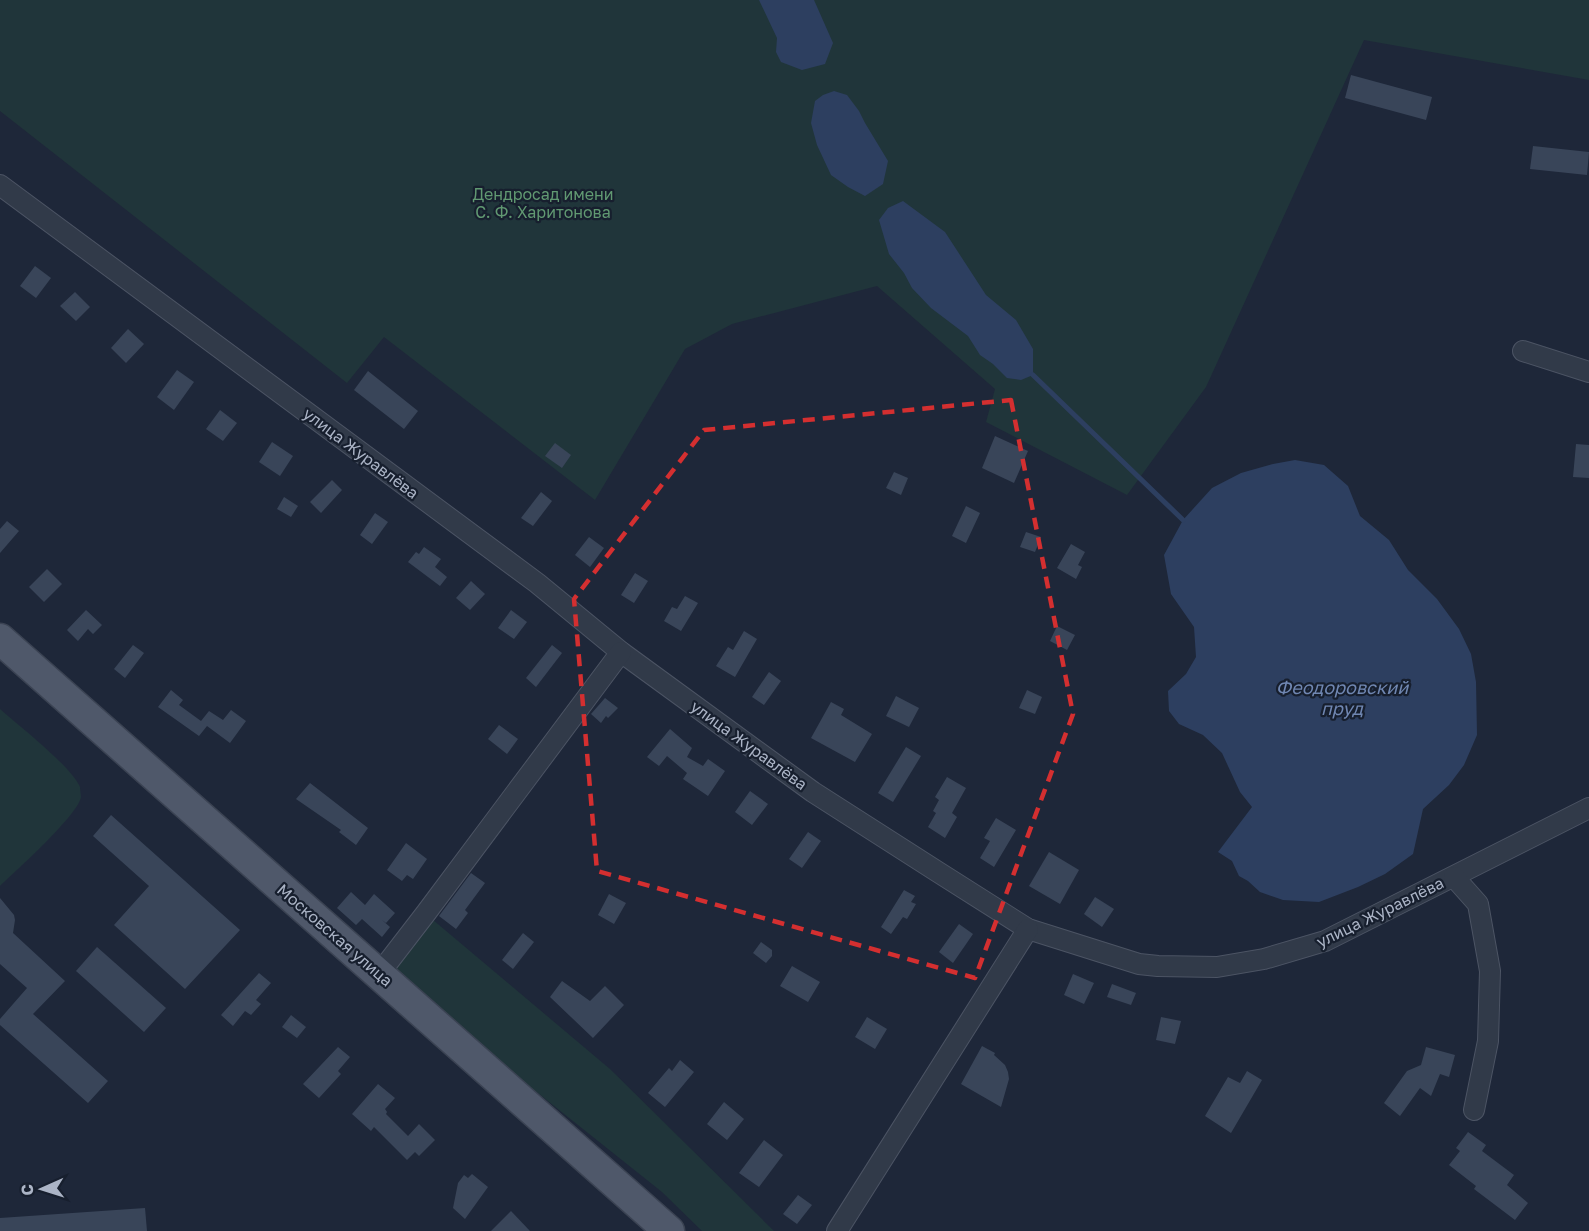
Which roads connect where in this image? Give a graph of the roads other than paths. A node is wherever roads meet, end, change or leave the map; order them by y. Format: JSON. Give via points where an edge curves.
{"nodes":[{"id":1,"x":0,"y":185,"type":"edge"},
{"id":2,"x":1523,"y":351,"type":"dead end"},
{"id":3,"x":1589,"y":372,"type":"edge"},
{"id":4,"x":0,"y":639,"type":"edge"},
{"id":5,"x":621,"y":652,"type":"junction"},
{"id":6,"x":1589,"y":808,"type":"edge"},
{"id":7,"x":1454,"y":877,"type":"junction"},
{"id":8,"x":1028,"y":928,"type":"junction"},
{"id":9,"x":378,"y":974,"type":"junction"},
{"id":10,"x":1474,"y":1110,"type":"dead end"},
{"id":11,"x":669,"y":1231,"type":"edge"},
{"id":12,"x":837,"y":1231,"type":"edge"}],
"edges":[{"from":1,"to":5,"type":"street","name":"улица Журавлёва","via":[[537,583]]},
{"from":2,"to":3,"type":"street"},
{"from":4,"to":9,"type":"main road","name":"Московская улица"},
{"from":5,"to":8,"type":"street","name":"улица Журавлёва","via":[[813,792]]},
{"from":5,"to":9,"type":"street"},
{"from":6,"to":7,"type":"street","name":"улица Журавлёва"},
{"from":7,"to":8,"type":"street","name":"улица Журавлёва","via":[[1325,941],[1264,959],[1217,966],[1139,964]]},
{"from":7,"to":10,"type":"street","via":[[1478,904],[1490,971],[1488,1041]]},
{"from":8,"to":12,"type":"street"},
{"from":9,"to":11,"type":"main road","name":"Московская улица"}]}
